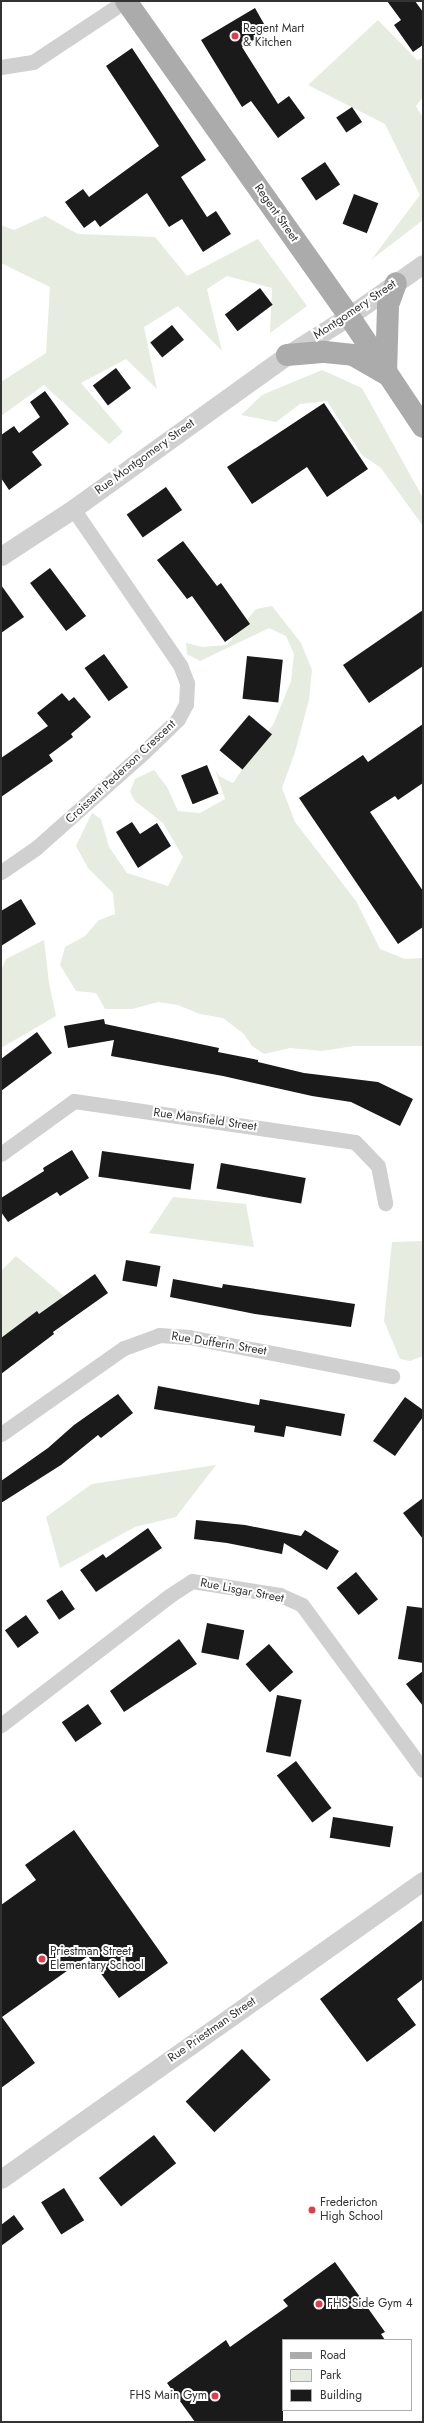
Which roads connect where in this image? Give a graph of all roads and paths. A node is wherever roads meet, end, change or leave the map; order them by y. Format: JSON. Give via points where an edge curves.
{"nodes":[{"id":1,"x":125,"y":1,"type":"edge"},
{"id":2,"x":1,"y":67,"type":"edge"},
{"id":3,"x":423,"y":264,"type":"edge"},
{"id":4,"x":396,"y":283,"type":"junction"},
{"id":5,"x":349,"y":316,"type":"junction"},
{"id":6,"x":287,"y":355,"type":"junction"},
{"id":7,"x":386,"y":374,"type":"junction"},
{"id":8,"x":423,"y":427,"type":"edge"},
{"id":9,"x":73,"y":509,"type":"junction"},
{"id":10,"x":1,"y":556,"type":"edge"},
{"id":11,"x":1,"y":872,"type":"edge"},
{"id":12,"x":1,"y":1154,"type":"edge"},
{"id":13,"x":385,"y":1203,"type":"dead end"},
{"id":14,"x":392,"y":1376,"type":"dead end"},
{"id":15,"x":1,"y":1434,"type":"edge"},
{"id":16,"x":1,"y":1725,"type":"edge"},
{"id":17,"x":423,"y":1770,"type":"edge"},
{"id":18,"x":423,"y":1881,"type":"edge"},
{"id":19,"x":1,"y":2179,"type":"edge"}],
"edges":[{"from":1,"to":2,"type":"street","via":[[33,62]]},
{"from":1,"to":5,"type":"main road","name":"Regent Street"},
{"from":3,"to":4,"type":"street","name":"Montgomery Street"},
{"from":4,"to":5,"type":"street","name":"Montgomery Street"},
{"from":4,"to":7,"type":"main road","via":[[388,305]]},
{"from":5,"to":6,"type":"street","name":"Montgomery Street"},
{"from":5,"to":7,"type":"main road","name":"Regent Street"},
{"from":6,"to":7,"type":"main road","via":[[325,352],[353,355]]},
{"from":6,"to":9,"type":"street","name":"Rue Montgomery Street"},
{"from":7,"to":8,"type":"main road","name":"Regent Street"},
{"from":9,"to":10,"type":"street","name":"Rue Montgomery Street"},
{"from":9,"to":11,"type":"street","name":"Croissant Pederson Crescent","via":[[180,665],[187,683],[186,704],[178,719],[144,752],[36,848]]},
{"from":12,"to":13,"type":"street","name":"Rue Mansfield Street","via":[[74,1101],[355,1142],[378,1166]]},
{"from":14,"to":15,"type":"street","name":"Rue Dufferin Street","via":[[189,1337],[159,1335],[124,1348]]},
{"from":16,"to":17,"type":"street","name":"Rue Lisgar Street","via":[[192,1581],[280,1595],[302,1605]]},
{"from":18,"to":19,"type":"street","name":"Rue Priestman Street"}]}
